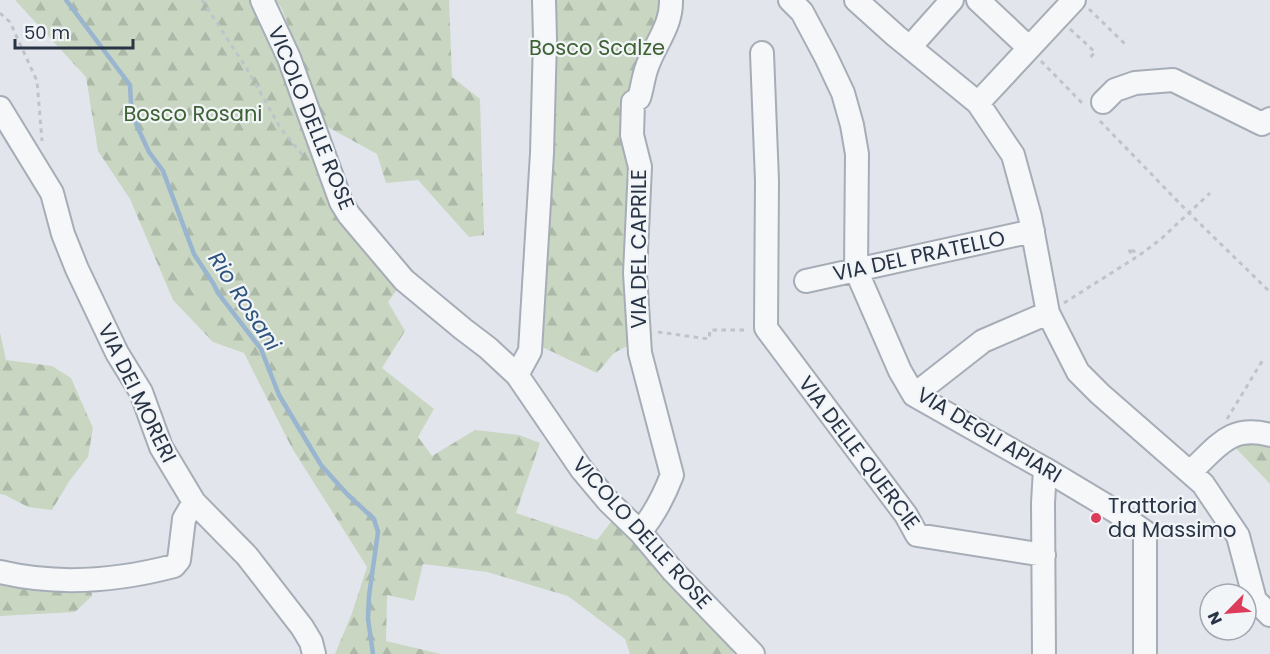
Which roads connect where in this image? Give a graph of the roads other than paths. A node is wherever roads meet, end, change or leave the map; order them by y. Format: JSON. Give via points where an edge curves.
{"nodes":[{"id":1,"x":262,"y":0,"type":"edge"},
{"id":2,"x":544,"y":0,"type":"edge"},
{"id":3,"x":671,"y":0,"type":"edge"},
{"id":4,"x":790,"y":0,"type":"edge"},
{"id":5,"x":856,"y":0,"type":"edge"},
{"id":6,"x":952,"y":0,"type":"edge"},
{"id":7,"x":978,"y":0,"type":"edge"},
{"id":8,"x":1078,"y":1,"type":"edge"},
{"id":9,"x":910,"y":47,"type":"junction"},
{"id":10,"x":1029,"y":48,"type":"junction"},
{"id":11,"x":762,"y":53,"type":"dead end"},
{"id":12,"x":978,"y":103,"type":"junction"},
{"id":13,"x":1094,"y":107,"type":"road end"},
{"id":14,"x":0,"y":108,"type":"edge"},
{"id":15,"x":1270,"y":119,"type":"edge"},
{"id":16,"x":1033,"y":231,"type":"junction"},
{"id":17,"x":856,"y":270,"type":"junction"},
{"id":18,"x":806,"y":281,"type":"dead end"},
{"id":19,"x":1048,"y":313,"type":"junction"},
{"id":20,"x":517,"y":375,"type":"junction"},
{"id":21,"x":914,"y":395,"type":"junction"},
{"id":22,"x":1270,"y":435,"type":"edge"},
{"id":23,"x":1045,"y":469,"type":"junction"},
{"id":24,"x":1190,"y":472,"type":"junction"},
{"id":25,"x":194,"y":502,"type":"junction"},
{"id":26,"x":640,"y":532,"type":"junction"},
{"id":27,"x":1044,"y":555,"type":"junction"},
{"id":28,"x":0,"y":572,"type":"edge"},
{"id":29,"x":1270,"y":615,"type":"edge"},
{"id":30,"x":314,"y":654,"type":"edge"},
{"id":31,"x":753,"y":654,"type":"edge"},
{"id":32,"x":1044,"y":654,"type":"edge"},
{"id":33,"x":1145,"y":654,"type":"edge"}],
"edges":[{"from":1,"to":20,"type":"street","name":"VICOLO DELLE ROSE","via":[[289,57],[349,215],[404,280]]},
{"from":2,"to":20,"type":"street","via":[[542,153],[530,351]]},
{"from":3,"to":26,"type":"street","name":"VIA DEL CAPRILE","via":[[670,16],[632,112],[632,135],[640,167],[635,273],[640,353],[672,475],[651,519]]},
{"from":4,"to":17,"type":"street","name":"VIA DEGLI APIARI","via":[[802,12],[826,57],[843,93],[852,125],[857,154]]},
{"from":5,"to":9,"type":"street"},
{"from":6,"to":9,"type":"street"},
{"from":7,"to":10,"type":"street"},
{"from":8,"to":10,"type":"street"},
{"from":9,"to":12,"type":"street"},
{"from":10,"to":12,"type":"street"},
{"from":11,"to":27,"type":"street","name":"VIA DELLE QUERCIE","via":[[767,181],[766,328],[917,535]]},
{"from":12,"to":16,"type":"street","via":[[1013,155]]},
{"from":13,"to":15,"type":"street","via":[[1115,90],[1135,83],[1173,80],[1262,124]]},
{"from":14,"to":25,"type":"street","name":"VIA DEI MORERI","via":[[52,193],[77,269],[117,353],[141,392],[161,447]]},
{"from":16,"to":17,"type":"street","name":"VIA DEL PRATELLO"},
{"from":16,"to":19,"type":"street"},
{"from":17,"to":18,"type":"street","name":"VIA DEL PRATELLO"},
{"from":17,"to":21,"type":"street","name":"VIA DEGLI APIARI"},
{"from":19,"to":21,"type":"street","via":[[983,341]]},
{"from":19,"to":24,"type":"street","via":[[1078,372]]},
{"from":20,"to":26,"type":"street","name":"VICOLO DELLE ROSE","via":[[582,470]]},
{"from":21,"to":23,"type":"street","name":"VIA DEGLI APIARI"},
{"from":22,"to":24,"type":"street","via":[[1249,431],[1235,434],[1222,441]]},
{"from":23,"to":27,"type":"street"},
{"from":23,"to":33,"type":"street","name":"VIA DEGLI APIARI","via":[[1145,532]]},
{"from":24,"to":29,"type":"street","via":[[1203,484],[1238,536],[1255,600]]},
{"from":25,"to":28,"type":"street","via":[[184,519],[179,560],[174,566],[130,576],[74,581]]},
{"from":25,"to":30,"type":"street","name":"VIA DEI MORERI","via":[[253,564],[302,627]]},
{"from":26,"to":31,"type":"street","name":"VICOLO DELLE ROSE"},
{"from":27,"to":32,"type":"street"}]}
